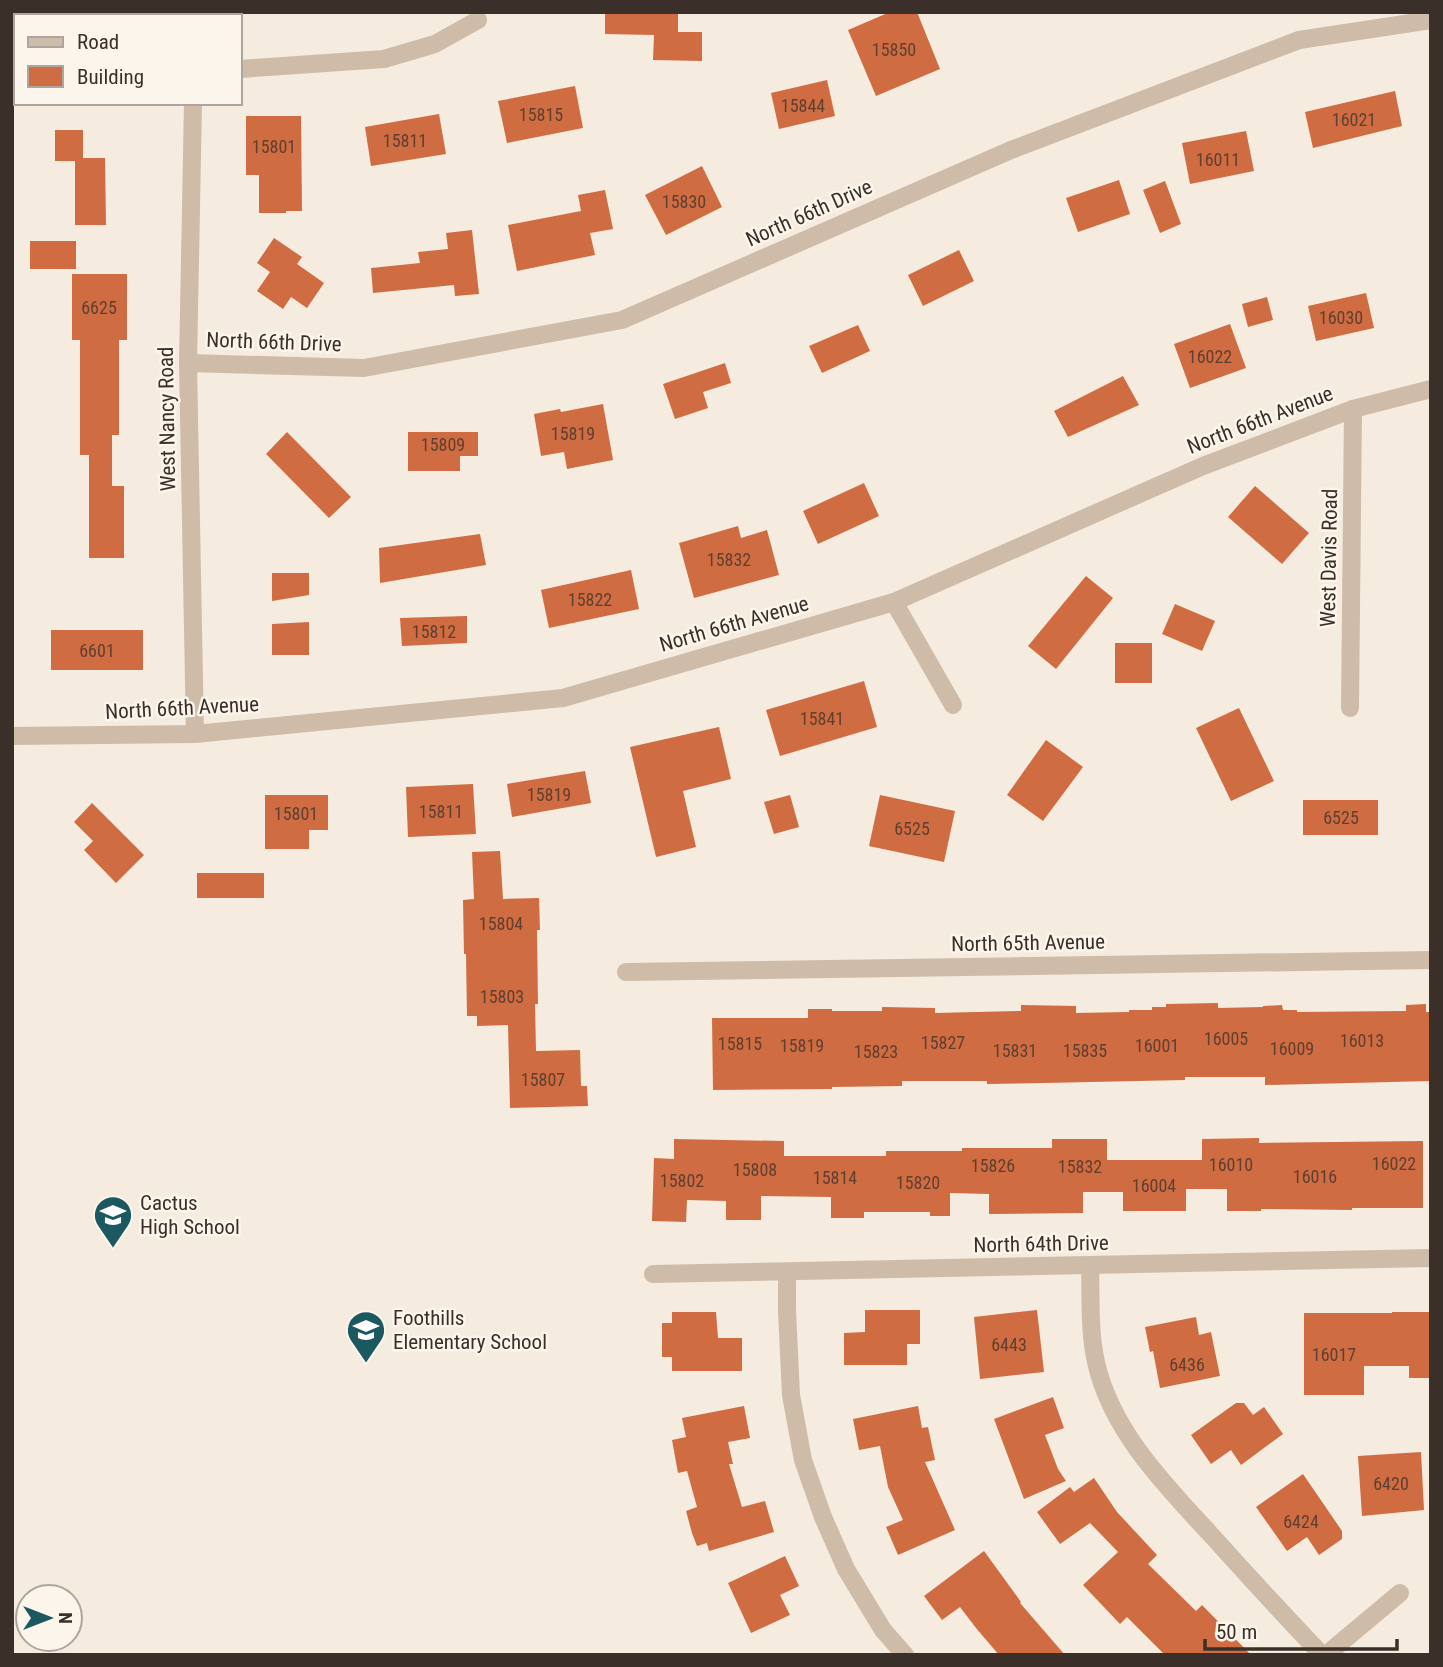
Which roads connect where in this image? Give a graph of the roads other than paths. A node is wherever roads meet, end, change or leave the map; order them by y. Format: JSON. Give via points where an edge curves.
{"nodes":[{"id":1,"x":478,"y":20,"type":"dead end"},
{"id":2,"x":1431,"y":20,"type":"edge"},
{"id":3,"x":242,"y":69,"type":"edge"},
{"id":4,"x":194,"y":105,"type":"edge"},
{"id":5,"x":188,"y":363,"type":"junction"},
{"id":6,"x":1431,"y":389,"type":"edge"},
{"id":7,"x":1353,"y":409,"type":"junction"},
{"id":8,"x":894,"y":602,"type":"junction"},
{"id":9,"x":953,"y":705,"type":"dead end"},
{"id":10,"x":1350,"y":708,"type":"dead end"},
{"id":11,"x":195,"y":734,"type":"junction"},
{"id":12,"x":12,"y":736,"type":"edge"},
{"id":13,"x":1431,"y":960,"type":"edge"},
{"id":14,"x":626,"y":972,"type":"dead end"},
{"id":15,"x":1431,"y":1258,"type":"edge"},
{"id":16,"x":1090,"y":1266,"type":"junction"},
{"id":17,"x":788,"y":1272,"type":"junction"},
{"id":18,"x":653,"y":1274,"type":"dead end"},
{"id":19,"x":1400,"y":1593,"type":"dead end"},
{"id":20,"x":905,"y":1655,"type":"edge"},
{"id":21,"x":1324,"y":1655,"type":"edge"}],
"edges":[{"from":1,"to":3,"type":"street","via":[[435,44],[384,59]]},
{"from":2,"to":5,"type":"street","name":"North 66th Drive","via":[[1299,40],[1011,150],[622,320],[364,368]]},
{"from":4,"to":5,"type":"street","name":"West Nancy Road"},
{"from":5,"to":11,"type":"street","name":"West Nancy Road"},
{"from":6,"to":7,"type":"street","name":"North 66th Avenue"},
{"from":7,"to":8,"type":"street","name":"North 66th Avenue","via":[[1203,466]]},
{"from":7,"to":10,"type":"street","name":"West Davis Road"},
{"from":8,"to":9,"type":"street"},
{"from":8,"to":11,"type":"street","name":"North 66th Avenue","via":[[563,698]]},
{"from":11,"to":12,"type":"street","name":"North 66th Avenue"},
{"from":13,"to":14,"type":"street","name":"North 65th Avenue"},
{"from":15,"to":16,"type":"street","name":"North 64th Drive"},
{"from":16,"to":17,"type":"street","name":"North 64th Drive"},
{"from":16,"to":21,"type":"street","via":[[1096,1362],[1110,1405],[1128,1436],[1166,1486]]},
{"from":17,"to":18,"type":"street","name":"North 64th Drive"},
{"from":17,"to":20,"type":"street","via":[[791,1395],[803,1461],[846,1569],[883,1630]]},
{"from":19,"to":21,"type":"street"}]}
